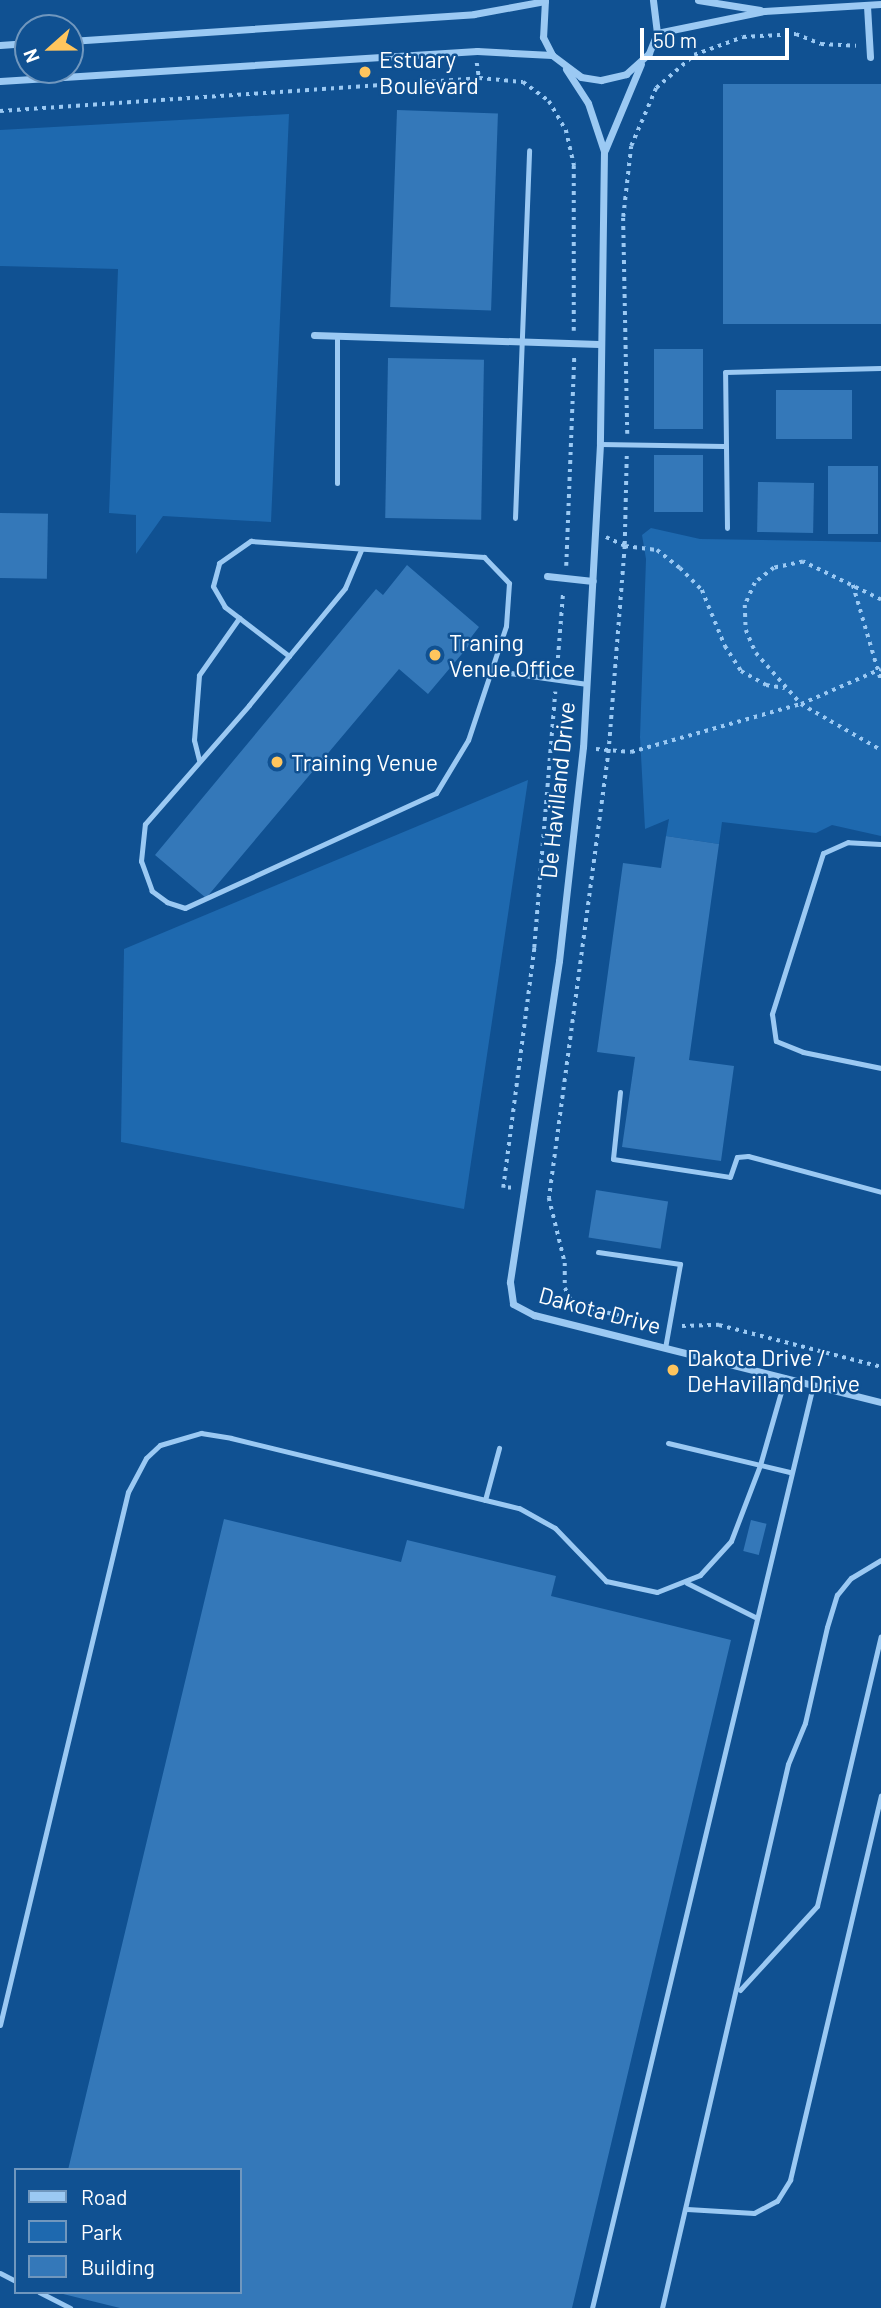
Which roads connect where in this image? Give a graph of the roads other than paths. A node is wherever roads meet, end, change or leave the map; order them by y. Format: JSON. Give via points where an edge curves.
{"nodes":[{"id":1,"x":545,"y":0,"type":"edge"},
{"id":2,"x":653,"y":0,"type":"edge"},
{"id":3,"x":698,"y":0,"type":"edge"},
{"id":4,"x":881,"y":4,"type":"edge"},
{"id":5,"x":867,"y":6,"type":"junction"},
{"id":6,"x":764,"y":11,"type":"junction"},
{"id":7,"x":657,"y":33,"type":"junction"},
{"id":8,"x":84,"y":39,"type":"edge"},
{"id":9,"x":552,"y":55,"type":"junction"},
{"id":10,"x":870,"y":57,"type":"dead end"},
{"id":11,"x":642,"y":61,"type":"junction"},
{"id":12,"x":566,"y":69,"type":"junction"},
{"id":13,"x":0,"y":81,"type":"edge"},
{"id":14,"x":529,"y":150,"type":"dead end"},
{"id":15,"x":604,"y":150,"type":"junction"},
{"id":16,"x":314,"y":335,"type":"dead end"},
{"id":17,"x":337,"y":336,"type":"junction"},
{"id":18,"x":523,"y":342,"type":"junction"},
{"id":19,"x":599,"y":344,"type":"junction"},
{"id":20,"x":881,"y":369,"type":"edge"},
{"id":21,"x":600,"y":444,"type":"junction"},
{"id":22,"x":724,"y":446,"type":"junction"},
{"id":23,"x":337,"y":483,"type":"dead end"},
{"id":24,"x":516,"y":518,"type":"dead end"},
{"id":25,"x":727,"y":528,"type":"dead end"},
{"id":26,"x":361,"y":550,"type":"junction"},
{"id":27,"x":547,"y":576,"type":"dead end"},
{"id":28,"x":593,"y":581,"type":"junction"},
{"id":29,"x":239,"y":618,"type":"junction"},
{"id":30,"x":289,"y":656,"type":"junction"},
{"id":31,"x":489,"y":670,"type":"junction"},
{"id":32,"x":587,"y":684,"type":"junction"},
{"id":33,"x":199,"y":760,"type":"junction"},
{"id":34,"x":881,"y":844,"type":"edge"},
{"id":35,"x":881,"y":1068,"type":"edge"},
{"id":36,"x":620,"y":1092,"type":"dead end"},
{"id":37,"x":881,"y":1192,"type":"edge"},
{"id":38,"x":598,"y":1252,"type":"dead end"},
{"id":39,"x":513,"y":1304,"type":"joint"},
{"id":40,"x":665,"y":1348,"type":"junction"},
{"id":41,"x":785,"y":1378,"type":"junction"},
{"id":42,"x":813,"y":1385,"type":"junction"},
{"id":43,"x":881,"y":1402,"type":"edge"},
{"id":44,"x":668,"y":1443,"type":"dead end"},
{"id":45,"x":499,"y":1448,"type":"dead end"},
{"id":46,"x":760,"y":1465,"type":"junction"},
{"id":47,"x":790,"y":1472,"type":"junction"},
{"id":48,"x":485,"y":1500,"type":"junction"},
{"id":49,"x":881,"y":1560,"type":"edge"},
{"id":50,"x":687,"y":1583,"type":"junction"},
{"id":51,"x":755,"y":1617,"type":"junction"},
{"id":52,"x":881,"y":1636,"type":"edge"},
{"id":53,"x":881,"y":1796,"type":"edge"},
{"id":54,"x":738,"y":1992,"type":"junction"},
{"id":55,"x":0,"y":2025,"type":"edge"},
{"id":56,"x":687,"y":2209,"type":"junction"},
{"id":57,"x":43,"y":2294,"type":"edge"},
{"id":58,"x":70,"y":2308,"type":"edge"},
{"id":59,"x":592,"y":2308,"type":"edge"},
{"id":60,"x":662,"y":2308,"type":"edge"}],
"edges":[{"from":1,"to":8,"type":"street","via":[[474,14]]},
{"from":1,"to":9,"type":"street","via":[[543,37]]},
{"from":2,"to":7,"type":"street"},
{"from":3,"to":6,"type":"street"},
{"from":4,"to":5,"type":"street"},
{"from":5,"to":6,"type":"street"},
{"from":5,"to":10,"type":"street"},
{"from":6,"to":7,"type":"street"},
{"from":7,"to":11,"type":"street","name":"De Havilland Drive"},
{"from":9,"to":12,"type":"street","name":"De Havilland Drive"},
{"from":9,"to":13,"type":"street","via":[[477,51]]},
{"from":11,"to":12,"type":"street","via":[[626,74],[601,80]]},
{"from":11,"to":15,"type":"street","name":"De Havilland Drive"},
{"from":12,"to":15,"type":"street","name":"De Havilland Drive","via":[[588,103]]},
{"from":14,"to":18,"type":"lane"},
{"from":15,"to":19,"type":"street","name":"De Havilland Drive"},
{"from":16,"to":17,"type":"street"},
{"from":17,"to":18,"type":"street"},
{"from":17,"to":23,"type":"lane"},
{"from":18,"to":19,"type":"street"},
{"from":18,"to":24,"type":"lane"},
{"from":19,"to":21,"type":"street","name":"De Havilland Drive"},
{"from":20,"to":22,"type":"lane","via":[[725,372]]},
{"from":21,"to":22,"type":"lane"},
{"from":21,"to":28,"type":"street","name":"De Havilland Drive"},
{"from":22,"to":25,"type":"lane"},
{"from":26,"to":29,"type":"lane","via":[[278,539],[251,541],[233,550],[219,563],[213,586],[225,607]]},
{"from":26,"to":30,"type":"lane","via":[[345,588]]},
{"from":26,"to":31,"type":"lane","via":[[484,558],[509,583],[506,626]]},
{"from":27,"to":28,"type":"street"},
{"from":28,"to":32,"type":"street","name":"De Havilland Drive"},
{"from":29,"to":30,"type":"lane"},
{"from":29,"to":33,"type":"lane","via":[[199,675],[194,740]]},
{"from":30,"to":33,"type":"lane"},
{"from":31,"to":32,"type":"lane"},
{"from":31,"to":33,"type":"lane","via":[[468,740],[436,793],[185,908],[152,891],[141,861],[145,824]]},
{"from":32,"to":39,"type":"street","name":"De Havilland Drive","via":[[557,974],[510,1282]]},
{"from":34,"to":35,"type":"lane","via":[[848,842],[823,853],[772,1014],[776,1041],[803,1052]]},
{"from":36,"to":37,"type":"lane","via":[[613,1158],[730,1177],[737,1157],[748,1156]]},
{"from":38,"to":40,"type":"lane","via":[[680,1264]]},
{"from":39,"to":40,"type":"street","name":"Dakota Drive","via":[[534,1315]]},
{"from":40,"to":41,"type":"street","name":"Dakota Drive"},
{"from":41,"to":42,"type":"street","name":"Dakota Drive"},
{"from":41,"to":46,"type":"lane"},
{"from":42,"to":43,"type":"street","name":"Dakota Drive"},
{"from":42,"to":47,"type":"lane"},
{"from":44,"to":46,"type":"lane"},
{"from":45,"to":48,"type":"lane"},
{"from":46,"to":47,"type":"lane"},
{"from":46,"to":50,"type":"lane","via":[[731,1541],[716,1562]]},
{"from":47,"to":51,"type":"lane"},
{"from":48,"to":50,"type":"lane","via":[[538,1515],[606,1581],[657,1592]]},
{"from":48,"to":55,"type":"lane","via":[[201,1433],[179,1437],[146,1458],[128,1492]]},
{"from":49,"to":54,"type":"lane","via":[[851,1578],[837,1595],[805,1723],[788,1764]]},
{"from":50,"to":51,"type":"lane"},
{"from":51,"to":59,"type":"lane"},
{"from":52,"to":54,"type":"lane","via":[[817,1906]]},
{"from":53,"to":56,"type":"lane","via":[[789,2180],[777,2201],[754,2213]]},
{"from":54,"to":56,"type":"lane"},
{"from":56,"to":60,"type":"lane"},
{"from":57,"to":58,"type":"lane"}]}
